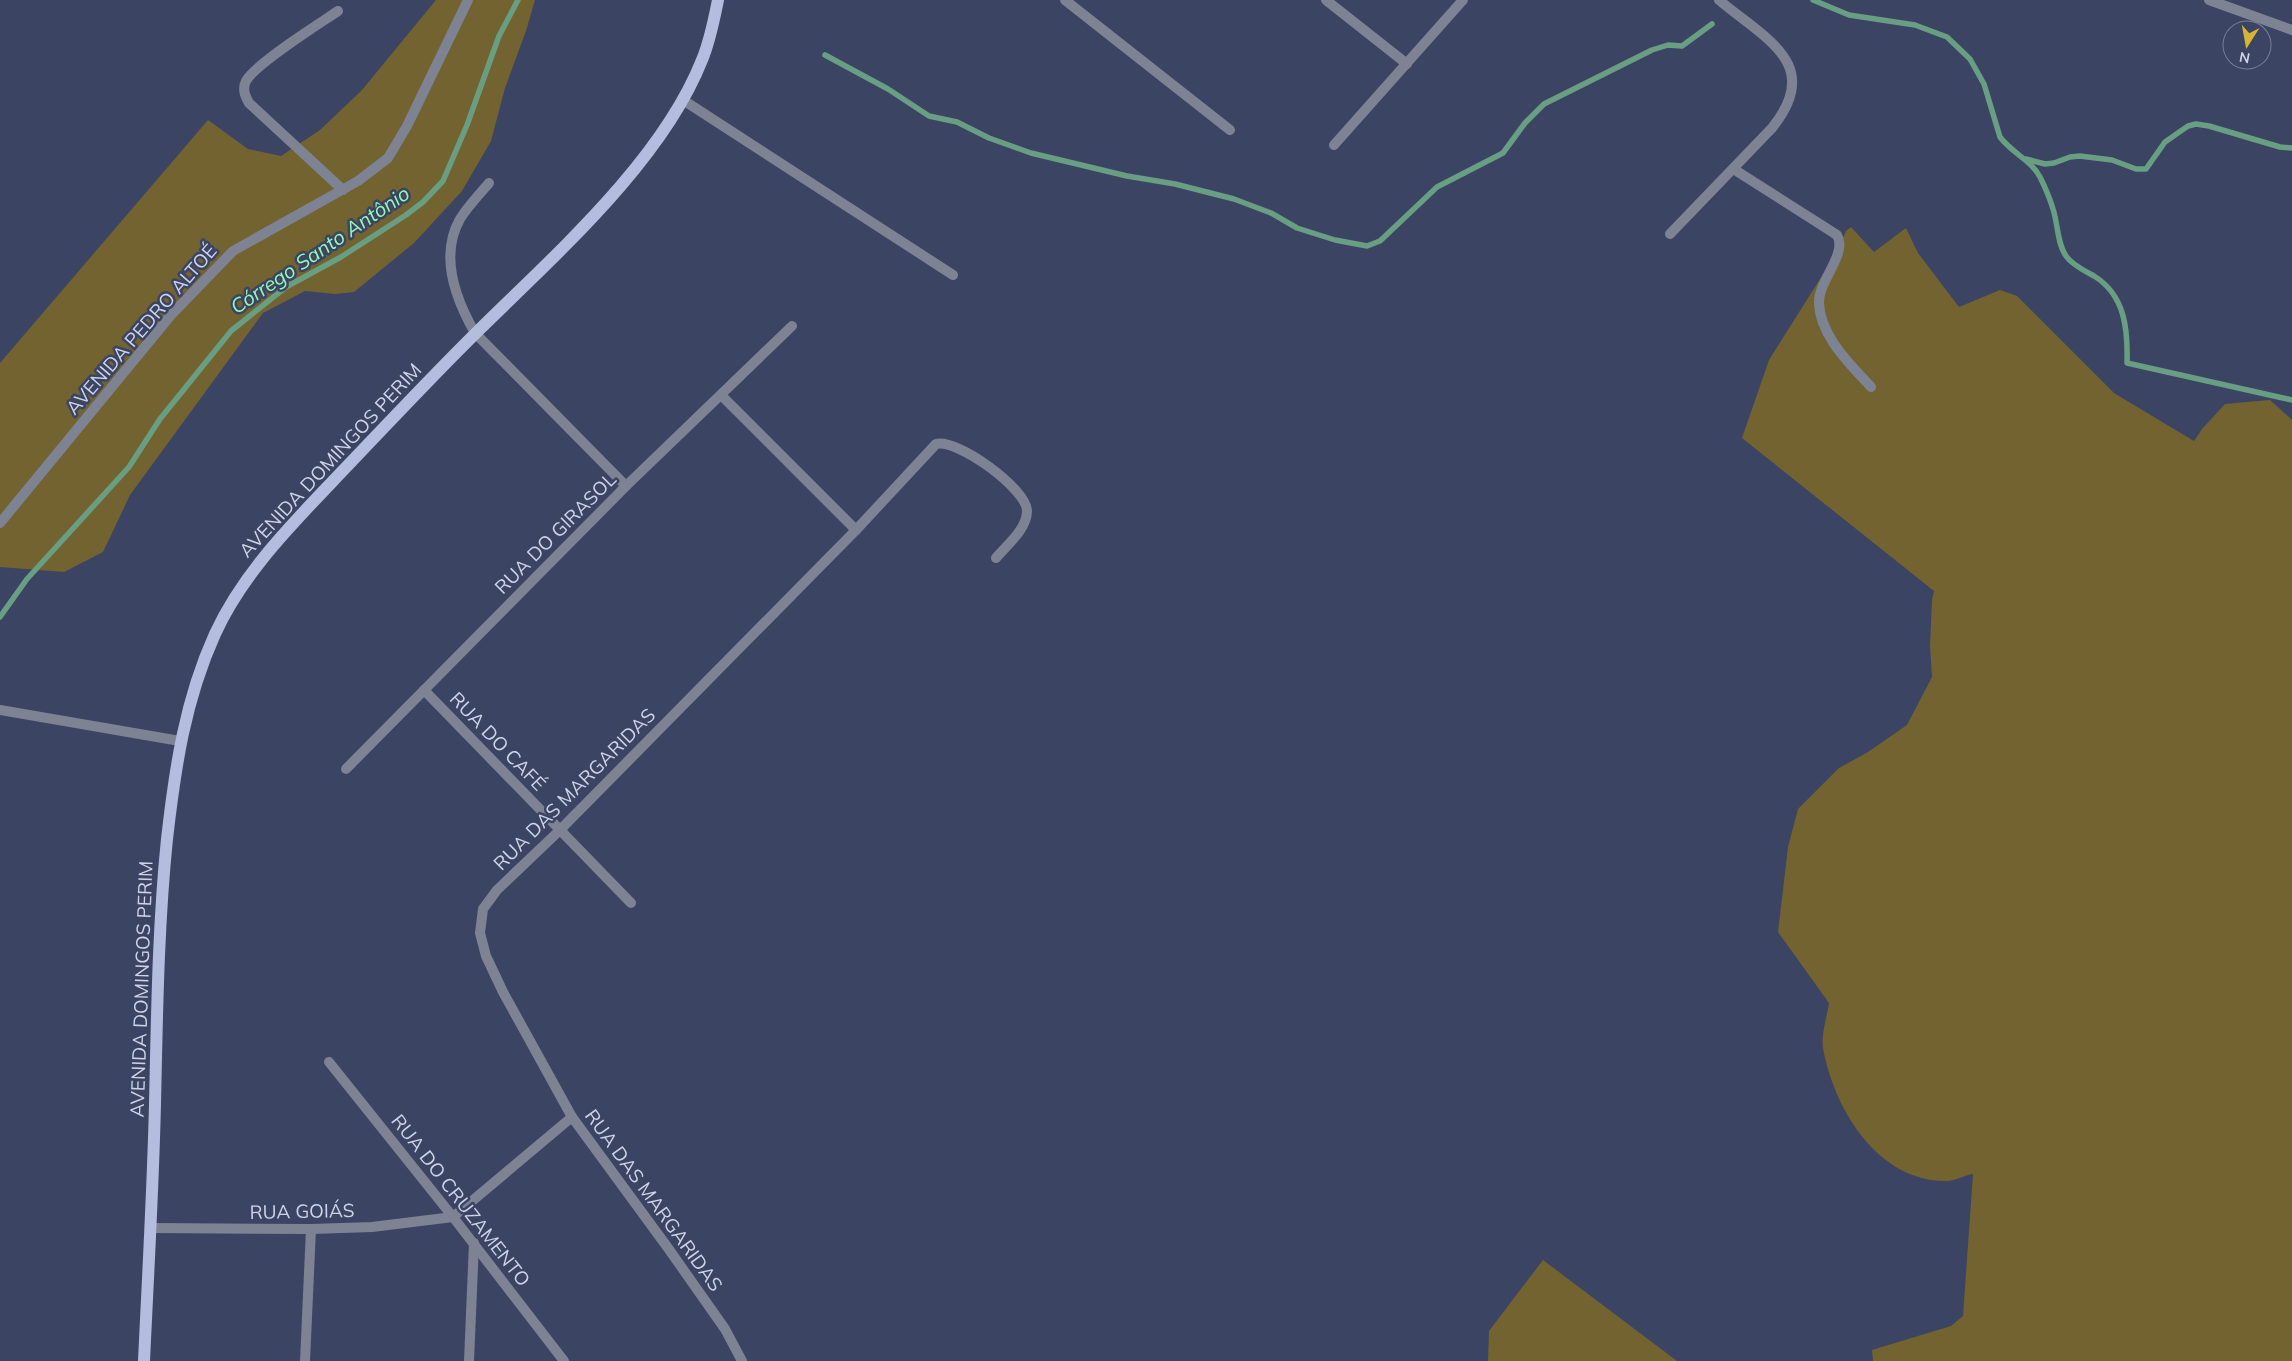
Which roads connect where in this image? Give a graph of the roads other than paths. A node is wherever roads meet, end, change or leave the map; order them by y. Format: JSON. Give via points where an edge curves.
{"nodes":[{"id":1,"x":468,"y":0,"type":"edge"},
{"id":2,"x":718,"y":0,"type":"edge"},
{"id":3,"x":1065,"y":0,"type":"edge"},
{"id":4,"x":1326,"y":0,"type":"edge"},
{"id":5,"x":1464,"y":0,"type":"edge"},
{"id":6,"x":1718,"y":0,"type":"edge"},
{"id":7,"x":2209,"y":0,"type":"edge"},
{"id":8,"x":338,"y":10,"type":"dead end"},
{"id":9,"x":2292,"y":30,"type":"edge"},
{"id":10,"x":1407,"y":64,"type":"junction"},
{"id":11,"x":683,"y":100,"type":"junction"},
{"id":12,"x":1230,"y":130,"type":"dead end"},
{"id":13,"x":1334,"y":146,"type":"dead end"},
{"id":14,"x":1735,"y":170,"type":"junction"},
{"id":15,"x":489,"y":183,"type":"dead end"},
{"id":16,"x":343,"y":190,"type":"junction"},
{"id":17,"x":1670,"y":234,"type":"dead end"},
{"id":18,"x":953,"y":275,"type":"dead end"},
{"id":19,"x":792,"y":326,"type":"dead end"},
{"id":20,"x":475,"y":333,"type":"junction"},
{"id":21,"x":1870,"y":387,"type":"dead end"},
{"id":22,"x":721,"y":395,"type":"junction"},
{"id":23,"x":626,"y":486,"type":"junction"},
{"id":24,"x":0,"y":523,"type":"edge"},
{"id":25,"x":856,"y":530,"type":"junction"},
{"id":26,"x":996,"y":558,"type":"dead end"},
{"id":27,"x":424,"y":690,"type":"junction"},
{"id":28,"x":0,"y":710,"type":"edge"},
{"id":29,"x":180,"y":741,"type":"junction"},
{"id":30,"x":346,"y":768,"type":"dead end"},
{"id":31,"x":560,"y":830,"type":"junction"},
{"id":32,"x":631,"y":903,"type":"dead end"},
{"id":33,"x":329,"y":1062,"type":"dead end"},
{"id":34,"x":572,"y":1117,"type":"junction"},
{"id":35,"x":453,"y":1217,"type":"junction"},
{"id":36,"x":150,"y":1228,"type":"junction"},
{"id":37,"x":311,"y":1229,"type":"junction"},
{"id":38,"x":474,"y":1243,"type":"junction"},
{"id":39,"x":144,"y":1361,"type":"edge"},
{"id":40,"x":305,"y":1361,"type":"edge"},
{"id":41,"x":469,"y":1361,"type":"edge"},
{"id":42,"x":564,"y":1361,"type":"edge"},
{"id":43,"x":742,"y":1361,"type":"edge"}],
"edges":[{"from":1,"to":16,"type":"street","name":"AVENIDA PEDRO ALTOÉ","via":[[398,143],[388,158],[373,171]]},
{"from":2,"to":11,"type":"main road","name":"AVENIDA DOMINGOS PERIM","via":[[708,44]]},
{"from":3,"to":12,"type":"street"},
{"from":4,"to":10,"type":"street"},
{"from":5,"to":10,"type":"street"},
{"from":6,"to":14,"type":"street","via":[[1784,56],[1794,78],[1790,102]]},
{"from":7,"to":9,"type":"street"},
{"from":8,"to":16,"type":"street","via":[[255,69],[244,90],[249,103]]},
{"from":10,"to":13,"type":"street"},
{"from":11,"to":18,"type":"street"},
{"from":11,"to":20,"type":"main road","name":"AVENIDA DOMINGOS PERIM","via":[[650,149],[611,196],[577,234]]},
{"from":14,"to":17,"type":"street"},
{"from":14,"to":21,"type":"street","via":[[1840,239],[1839,250],[1820,293],[1820,315],[1840,352]]},
{"from":15,"to":20,"type":"street","via":[[461,218],[450,253],[458,298]]},
{"from":16,"to":24,"type":"street","name":"AVENIDA PEDRO ALTOÉ","via":[[233,251],[171,315]]},
{"from":19,"to":22,"type":"street","name":"RUA DO GIRASOL"},
{"from":20,"to":23,"type":"street"},
{"from":20,"to":29,"type":"main road","name":"AVENIDA DOMINGOS PERIM","via":[[307,509],[246,579],[215,633],[194,689]]},
{"from":22,"to":23,"type":"street","name":"RUA DO GIRASOL"},
{"from":22,"to":25,"type":"street"},
{"from":23,"to":27,"type":"street","name":"RUA DO GIRASOL"},
{"from":25,"to":26,"type":"street","name":"RUA DAS MARGARIDAS","via":[[936,444],[950,444],[971,455],[1009,484],[1025,502],[1027,511],[1023,526]]},
{"from":25,"to":31,"type":"street","name":"RUA DAS MARGARIDAS"},
{"from":27,"to":30,"type":"street","name":"RUA DO GIRASOL"},
{"from":27,"to":31,"type":"street","name":"RUA DO CAFÉ"},
{"from":28,"to":29,"type":"street"},
{"from":29,"to":36,"type":"main road","name":"AVENIDA DOMINGOS PERIM","via":[[160,917]]},
{"from":31,"to":32,"type":"street","name":"RUA DO CAFÉ"},
{"from":31,"to":34,"type":"street","name":"RUA DAS MARGARIDAS","via":[[496,890],[483,909],[480,933],[486,956],[503,992]]},
{"from":33,"to":35,"type":"street","name":"RUA DO CRUZAMENTO"},
{"from":34,"to":35,"type":"street"},
{"from":34,"to":43,"type":"street","name":"RUA DAS MARGARIDAS","via":[[673,1255],[725,1330]]},
{"from":35,"to":37,"type":"street","name":"RUA GOIÁS","via":[[398,1225]]},
{"from":35,"to":38,"type":"street","name":"RUA DO CRUZAMENTO"},
{"from":36,"to":37,"type":"street","name":"RUA GOIÁS"},
{"from":36,"to":39,"type":"main road","name":"AVENIDA DOMINGOS PERIM"},
{"from":37,"to":40,"type":"street"},
{"from":38,"to":41,"type":"street"},
{"from":38,"to":42,"type":"street","name":"RUA DO CRUZAMENTO"}]}
